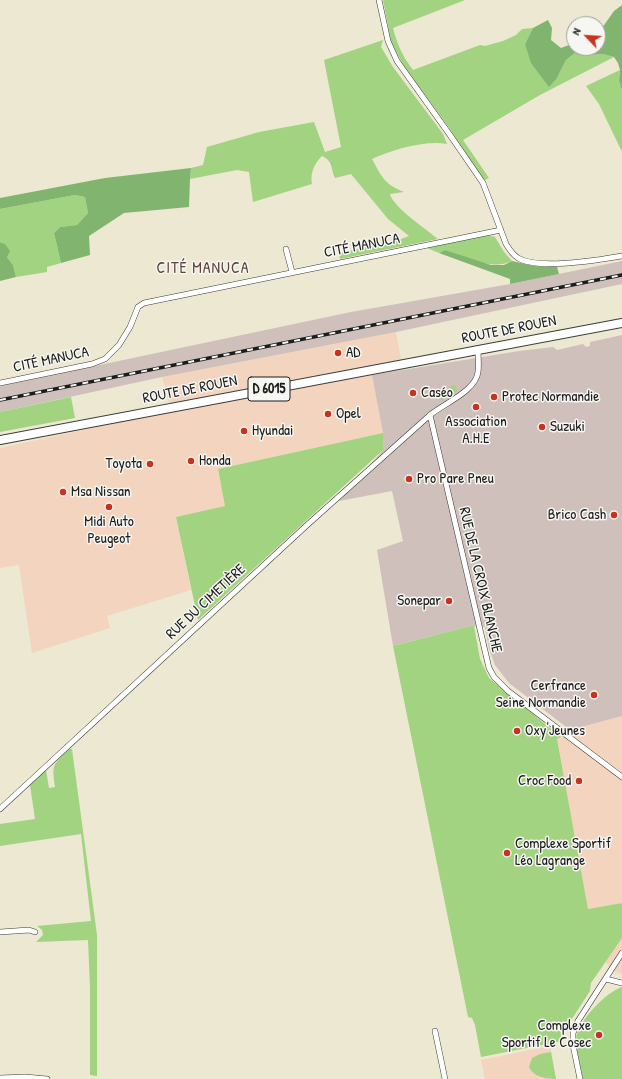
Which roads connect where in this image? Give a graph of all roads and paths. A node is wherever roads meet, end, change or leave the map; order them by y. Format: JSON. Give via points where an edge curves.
{"nodes":[{"id":1,"x":379,"y":0,"type":"edge"},
{"id":2,"x":501,"y":230,"type":"junction"},
{"id":3,"x":286,"y":249,"type":"dead end"},
{"id":4,"x":622,"y":256,"type":"edge"},
{"id":5,"x":292,"y":272,"type":"junction"},
{"id":6,"x":622,"y":323,"type":"edge"},
{"id":7,"x":478,"y":350,"type":"junction"},
{"id":8,"x":0,"y":383,"type":"edge"},
{"id":9,"x":430,"y":415,"type":"junction"},
{"id":10,"x":0,"y":440,"type":"edge"},
{"id":11,"x":622,"y":777,"type":"edge"},
{"id":12,"x":0,"y":809,"type":"edge"},
{"id":13,"x":0,"y":932,"type":"edge"},
{"id":14,"x":35,"y":932,"type":"dead end"},
{"id":15,"x":622,"y":953,"type":"edge"},
{"id":16,"x":606,"y":979,"type":"junction"},
{"id":17,"x":622,"y":984,"type":"edge"},
{"id":18,"x":435,"y":1031,"type":"dead end"},
{"id":19,"x":0,"y":1078,"type":"edge"},
{"id":20,"x":47,"y":1079,"type":"edge"},
{"id":21,"x":445,"y":1079,"type":"edge"},
{"id":22,"x":580,"y":1079,"type":"edge"}],
"edges":[{"from":1,"to":2,"type":"street","via":[[388,41],[397,61],[483,183]]},
{"from":2,"to":4,"type":"street","via":[[510,251],[526,261],[561,263]]},
{"from":2,"to":5,"type":"street","name":"CITÉ MANUCA"},
{"from":3,"to":5,"type":"street"},
{"from":5,"to":8,"type":"street","name":"CITÉ MANUCA","via":[[144,303],[138,307],[119,345],[105,359]]},
{"from":6,"to":7,"type":"main road","name":"ROUTE DE ROUEN","number":"D 6015"},
{"from":7,"to":9,"type":"street","via":[[478,373],[474,382]]},
{"from":7,"to":10,"type":"main road","name":"ROUTE DE ROUEN","number":"D 6015"},
{"from":9,"to":11,"type":"street","name":"RUE DE LA CROIX BLANCHE","via":[[489,668],[508,691]]},
{"from":9,"to":12,"type":"street","name":"RUE DU CIMETIÈRE","via":[[311,521]]},
{"from":13,"to":14,"type":"street"},
{"from":15,"to":16,"type":"street"},
{"from":16,"to":17,"type":"street"},
{"from":16,"to":22,"type":"street","via":[[573,1033]]},
{"from":18,"to":21,"type":"street"},
{"from":19,"to":20,"type":"street"}]}
